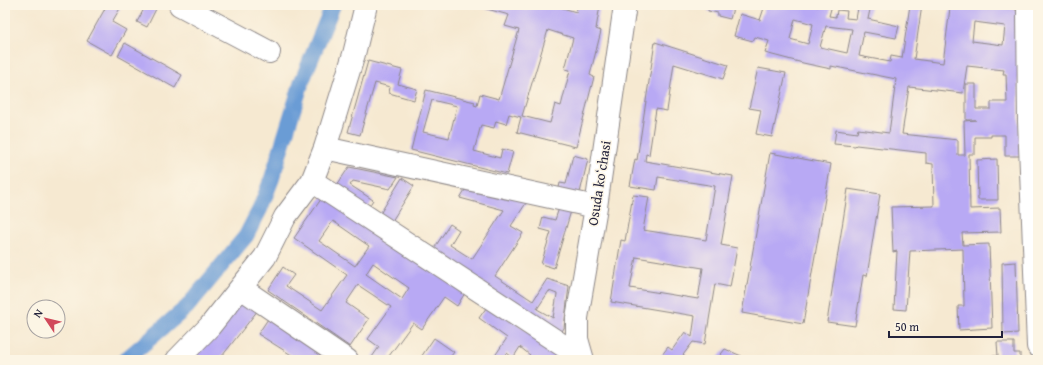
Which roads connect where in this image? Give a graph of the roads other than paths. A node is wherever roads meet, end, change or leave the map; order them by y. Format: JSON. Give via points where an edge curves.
{"nodes":[{"id":1,"x":180,"y":5,"type":"edge"},
{"id":2,"x":366,"y":5,"type":"edge"},
{"id":3,"x":625,"y":5,"type":"edge"},
{"id":4,"x":1028,"y":5,"type":"edge"},
{"id":5,"x":269,"y":52,"type":"dead end"},
{"id":6,"x":325,"y":148,"type":"junction"},
{"id":7,"x":312,"y":181,"type":"junction"},
{"id":8,"x":596,"y":207,"type":"junction"},
{"id":9,"x":1035,"y":226,"type":"edge"},
{"id":10,"x":241,"y":288,"type":"junction"},
{"id":11,"x":1038,"y":346,"type":"edge"},
{"id":12,"x":582,"y":359,"type":"edge"},
{"id":13,"x":177,"y":360,"type":"edge"},
{"id":14,"x":347,"y":360,"type":"edge"}],
"edges":[{"from":1,"to":5,"type":"street"},
{"from":2,"to":6,"type":"street"},
{"from":3,"to":8,"type":"street","name":"Osuda koʻchasi"},
{"from":4,"to":9,"type":"street","via":[[1029,121]]},
{"from":6,"to":7,"type":"street"},
{"from":6,"to":8,"type":"street"},
{"from":7,"to":10,"type":"street","via":[[285,217],[265,257]]},
{"from":7,"to":12,"type":"street"},
{"from":8,"to":12,"type":"street","name":"Osuda koʻchasi","via":[[577,318]]},
{"from":9,"to":11,"type":"street"},
{"from":10,"to":13,"type":"street"},
{"from":10,"to":14,"type":"street"}]}
